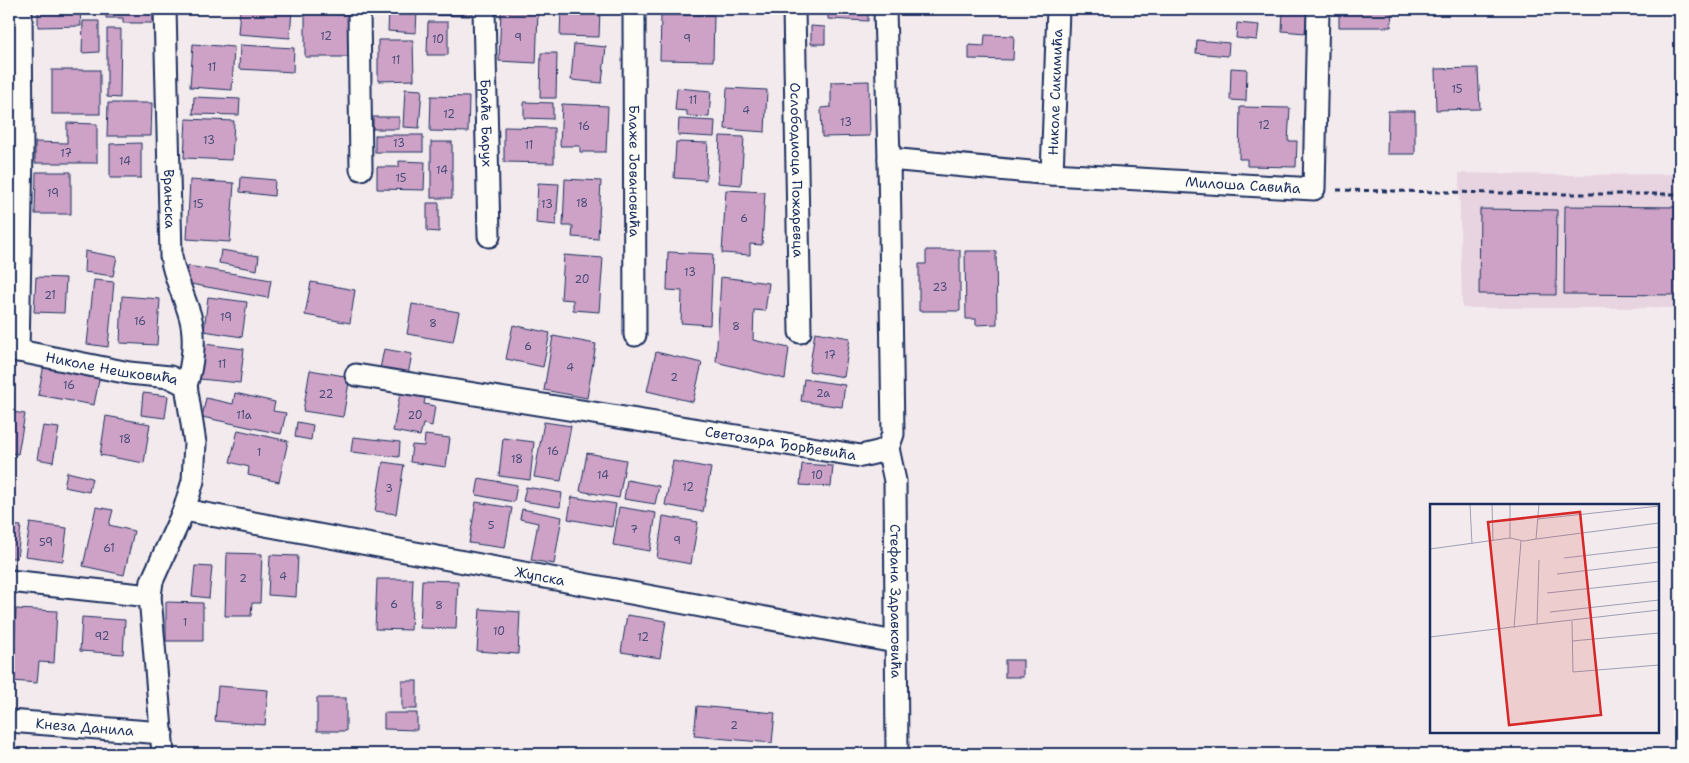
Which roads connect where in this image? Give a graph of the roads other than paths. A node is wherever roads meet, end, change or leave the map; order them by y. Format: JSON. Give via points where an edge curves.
{"nodes":[{"id":1,"x":21,"y":9,"type":"edge"},
{"id":2,"x":166,"y":9,"type":"edge"},
{"id":3,"x":359,"y":9,"type":"edge"},
{"id":4,"x":484,"y":9,"type":"edge"},
{"id":5,"x":634,"y":9,"type":"edge"},
{"id":6,"x":794,"y":9,"type":"edge"},
{"id":7,"x":885,"y":9,"type":"edge"},
{"id":8,"x":1058,"y":9,"type":"edge"},
{"id":9,"x":1318,"y":9,"type":"edge"},
{"id":10,"x":889,"y":159,"type":"junction"},
{"id":11,"x":361,"y":169,"type":"dead end"},
{"id":12,"x":1052,"y":174,"type":"junction"},
{"id":13,"x":489,"y":236,"type":"dead end"},
{"id":14,"x":800,"y":332,"type":"dead end"},
{"id":15,"x":635,"y":335,"type":"dead end"},
{"id":16,"x":13,"y":350,"type":"edge"},
{"id":17,"x":356,"y":375,"type":"dead end"},
{"id":18,"x":186,"y":385,"type":"junction"},
{"id":19,"x":888,"y":448,"type":"junction"},
{"id":20,"x":184,"y":510,"type":"junction"},
{"id":21,"x":9,"y":581,"type":"edge"},
{"id":22,"x":150,"y":596,"type":"junction"},
{"id":23,"x":895,"y":642,"type":"junction"},
{"id":24,"x":9,"y":721,"type":"edge"},
{"id":25,"x":162,"y":733,"type":"junction"},
{"id":26,"x":163,"y":754,"type":"edge"},
{"id":27,"x":897,"y":754,"type":"edge"}],
"edges":[{"from":1,"to":16,"type":"street","via":[[22,149]]},
{"from":2,"to":18,"type":"street","name":"Врањска","via":[[170,256],[190,318],[192,335]]},
{"from":3,"to":11,"type":"street"},
{"from":4,"to":13,"type":"street","name":"Браће Барух"},
{"from":5,"to":15,"type":"street","name":"Блаже Јовановића"},
{"from":6,"to":14,"type":"street","name":"Ослободиоца Пожаревца"},
{"from":7,"to":10,"type":"street"},
{"from":8,"to":12,"type":"street","name":"Николе Сикимића"},
{"from":9,"to":12,"type":"street","name":"Милоша Савића","via":[[1314,189]]},
{"from":10,"to":12,"type":"street","name":"Милоша Савића"},
{"from":10,"to":19,"type":"street","via":[[893,434]]},
{"from":16,"to":18,"type":"street","name":"Николе Нешковића","via":[[129,373],[170,377]]},
{"from":17,"to":19,"type":"street","name":"Светозара Ђорђевића","via":[[861,456]]},
{"from":18,"to":20,"type":"street","name":"Николе Нешковића","via":[[195,443],[193,481]]},
{"from":19,"to":23,"type":"street","name":"Стефана Здравковића","via":[[895,481]]},
{"from":20,"to":22,"type":"street","name":"Николе Нешковића","via":[[152,581]]},
{"from":20,"to":23,"type":"street","name":"Жупска"},
{"from":21,"to":22,"type":"street"},
{"from":22,"to":25,"type":"street","name":"Николе Нешковића"},
{"from":23,"to":27,"type":"street","name":"Стефана Здравковића"},
{"from":24,"to":25,"type":"street","name":"Кнеза Данила"},
{"from":25,"to":26,"type":"street","name":"Николе Нешковића"}]}
